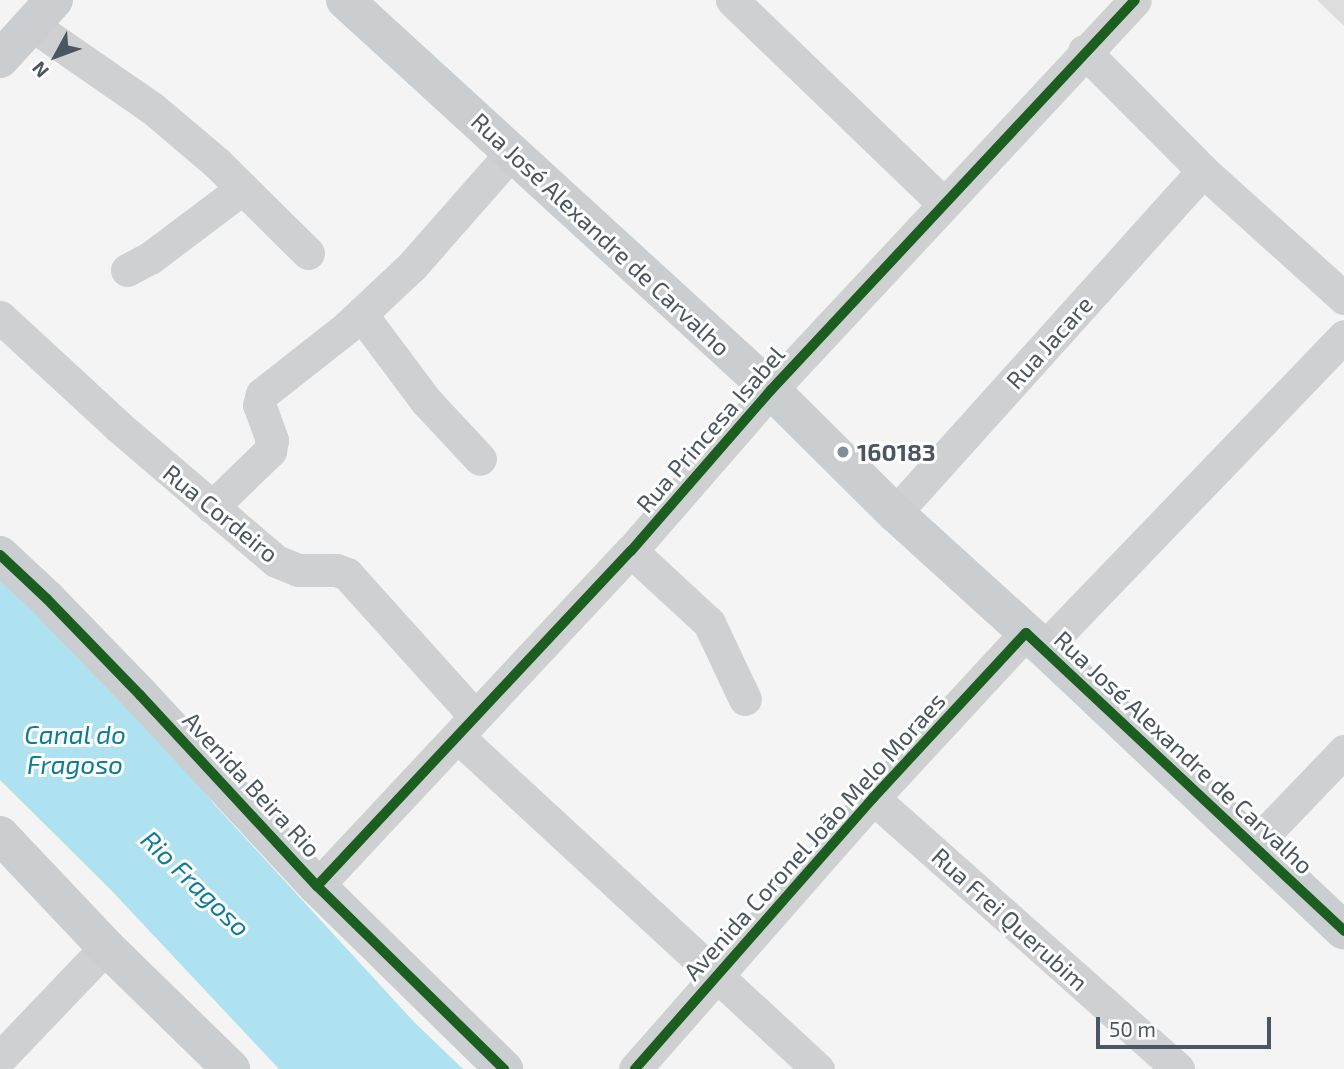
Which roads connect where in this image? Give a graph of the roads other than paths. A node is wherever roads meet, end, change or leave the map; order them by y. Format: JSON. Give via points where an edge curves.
{"nodes":[{"id":1,"x":732,"y":0,"type":"edge"},
{"id":2,"x":1135,"y":0,"type":"edge"},
{"id":3,"x":347,"y":1,"type":"edge"},
{"id":4,"x":43,"y":13,"type":"edge"},
{"id":5,"x":1084,"y":51,"type":"junction"},
{"id":6,"x":0,"y":59,"type":"edge"},
{"id":7,"x":513,"y":152,"type":"junction"},
{"id":8,"x":1203,"y":171,"type":"junction"},
{"id":9,"x":243,"y":188,"type":"junction"},
{"id":10,"x":943,"y":203,"type":"junction"},
{"id":11,"x":307,"y":253,"type":"dead end"},
{"id":12,"x":127,"y":271,"type":"dead end"},
{"id":13,"x":1344,"y":298,"type":"edge"},
{"id":14,"x":361,"y":314,"type":"junction"},
{"id":15,"x":0,"y":317,"type":"edge"},
{"id":16,"x":1344,"y":336,"type":"edge"},
{"id":17,"x":771,"y":390,"type":"junction"},
{"id":18,"x":480,"y":459,"type":"dead end"},
{"id":19,"x":212,"y":508,"type":"junction"},
{"id":20,"x":895,"y":513,"type":"junction"},
{"id":21,"x":631,"y":551,"type":"junction"},
{"id":22,"x":0,"y":555,"type":"edge"},
{"id":23,"x":1035,"y":640,"type":"junction"},
{"id":24,"x":745,"y":699,"type":"dead end"},
{"id":25,"x":466,"y":727,"type":"junction"},
{"id":26,"x":1344,"y":751,"type":"edge"},
{"id":27,"x":873,"y":798,"type":"junction"},
{"id":28,"x":0,"y":835,"type":"edge"},
{"id":29,"x":1253,"y":846,"type":"junction"},
{"id":30,"x":317,"y":886,"type":"junction"},
{"id":31,"x":1344,"y":931,"type":"edge"},
{"id":32,"x":106,"y":947,"type":"junction"},
{"id":33,"x":718,"y":975,"type":"junction"},
{"id":34,"x":0,"y":1058,"type":"edge"},
{"id":35,"x":231,"y":1069,"type":"edge"},
{"id":36,"x":505,"y":1069,"type":"edge"},
{"id":37,"x":635,"y":1069,"type":"edge"},
{"id":38,"x":818,"y":1069,"type":"edge"},
{"id":39,"x":1178,"y":1069,"type":"edge"}],
"edges":[{"from":1,"to":10,"type":"street"},
{"from":2,"to":5,"type":"street","name":"Rua Princesa Isabel"},
{"from":3,"to":7,"type":"main road","name":"Rua José Alexandre de Carvalho"},
{"from":4,"to":6,"type":"main road"},
{"from":4,"to":9,"type":"street"},
{"from":5,"to":8,"type":"street"},
{"from":5,"to":10,"type":"street","name":"Rua Princesa Isabel"},
{"from":7,"to":14,"type":"street","via":[[412,265]]},
{"from":7,"to":17,"type":"main road","name":"Rua José Alexandre de Carvalho"},
{"from":8,"to":13,"type":"street"},
{"from":8,"to":20,"type":"street","name":"Rua Jacare"},
{"from":9,"to":11,"type":"street"},
{"from":9,"to":12,"type":"street"},
{"from":10,"to":17,"type":"street","name":"Rua Princesa Isabel"},
{"from":14,"to":18,"type":"street","via":[[426,401]]},
{"from":14,"to":19,"type":"street","via":[[262,394],[258,405],[272,440],[270,452]]},
{"from":15,"to":19,"type":"street","name":"Rua Cordeiro"},
{"from":16,"to":23,"type":"street","name":"Avenida Coronel João Melo Moraes"},
{"from":17,"to":20,"type":"main road","name":"Rua José Alexandre de Carvalho"},
{"from":17,"to":21,"type":"street","name":"Rua Princesa Isabel"},
{"from":19,"to":25,"type":"street","name":"Rua Cordeiro","via":[[290,568],[347,574]]},
{"from":20,"to":23,"type":"main road","name":"Rua José Alexandre de Carvalho"},
{"from":21,"to":24,"type":"street","via":[[709,623]]},
{"from":21,"to":25,"type":"street","name":"Rua Princesa Isabel"},
{"from":22,"to":30,"type":"main road","name":"Avenida Beira Rio","via":[[140,695]]},
{"from":23,"to":27,"type":"street","name":"Avenida Coronel João Melo Moraes"},
{"from":23,"to":29,"type":"main road","name":"Rua José Alexandre de Carvalho"},
{"from":25,"to":30,"type":"street","name":"Rua Princesa Isabel"},
{"from":25,"to":33,"type":"street","name":"Rua Cordeiro"},
{"from":26,"to":29,"type":"street"},
{"from":27,"to":33,"type":"street","name":"Avenida Coronel João Melo Moraes"},
{"from":27,"to":39,"type":"street","name":"Rua Frei Querubim"},
{"from":28,"to":32,"type":"main road"},
{"from":29,"to":31,"type":"main road","name":"Rua José Alexandre de Carvalho"},
{"from":30,"to":36,"type":"main road","name":"Avenida Beira Rio"},
{"from":32,"to":34,"type":"street"},
{"from":32,"to":35,"type":"main road"},
{"from":33,"to":37,"type":"street","name":"Avenida Coronel João Melo Moraes"},
{"from":33,"to":38,"type":"street","name":"Rua Cordeiro"}]}
